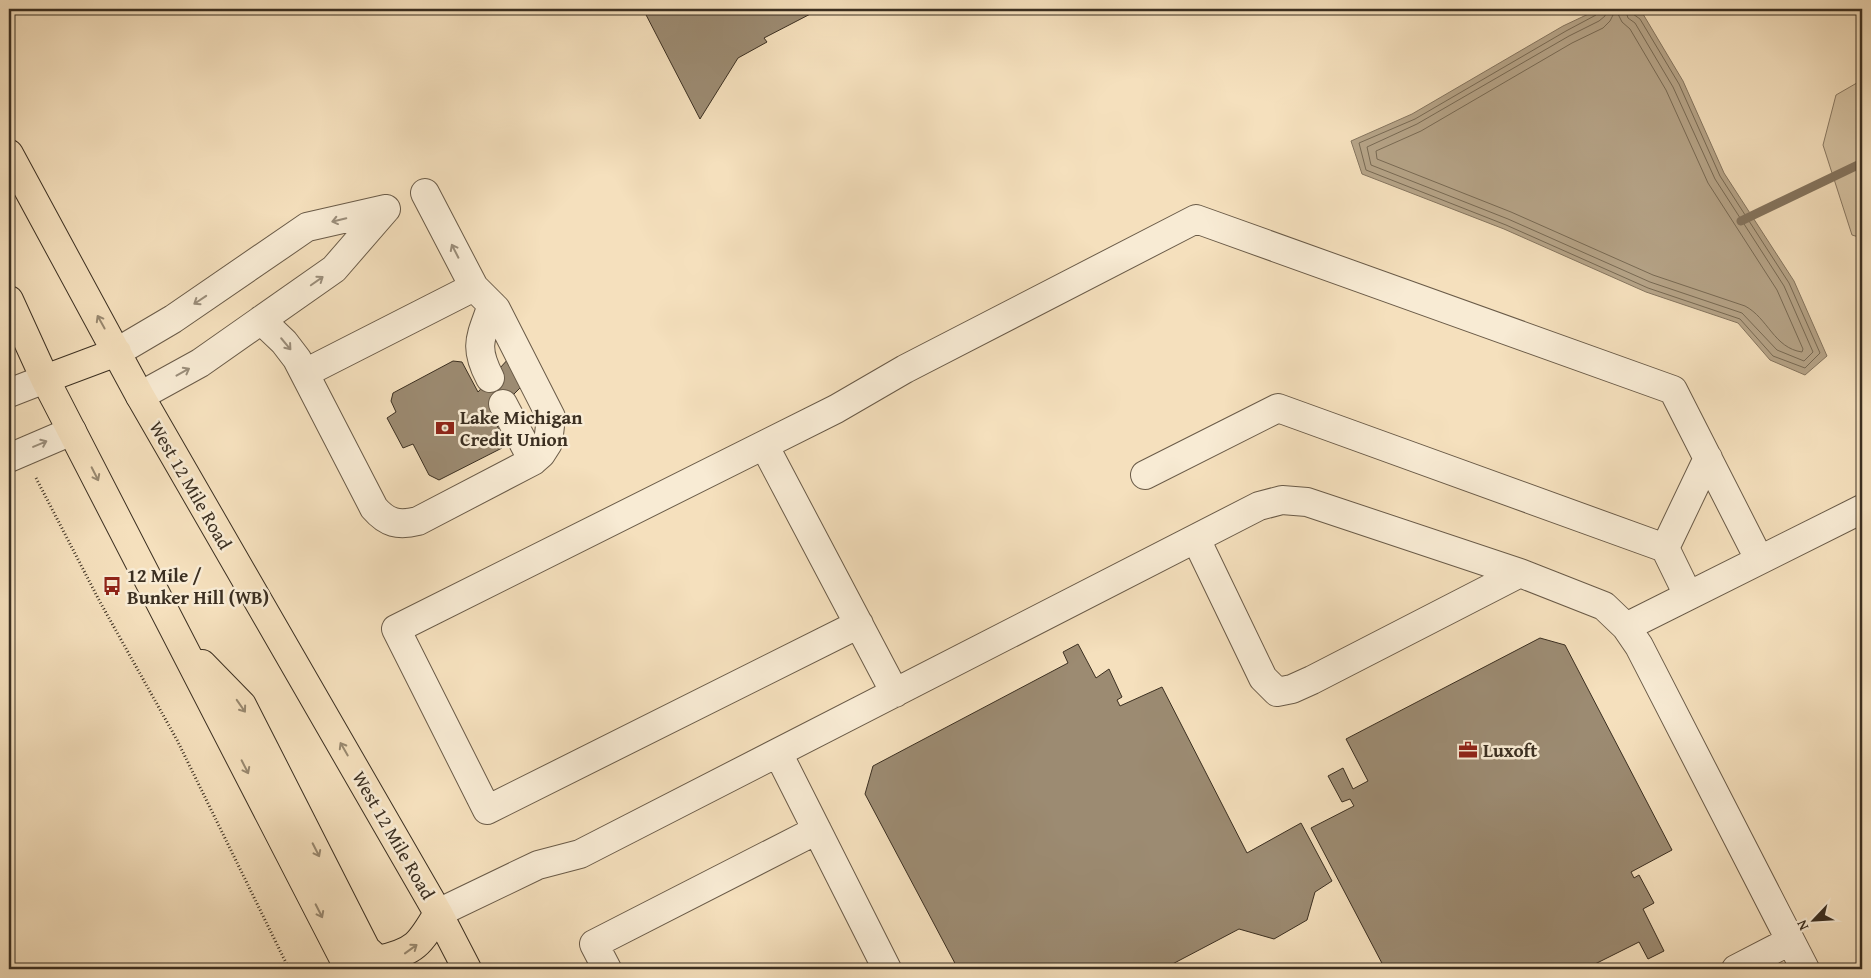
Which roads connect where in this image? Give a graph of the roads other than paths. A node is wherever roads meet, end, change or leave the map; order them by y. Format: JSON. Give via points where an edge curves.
{"nodes":[{"id":1,"x":9,"y":154,"type":"edge"},
{"id":2,"x":425,"y":193,"type":"dead end"},
{"id":3,"x":483,"y":296,"type":"junction"},
{"id":4,"x":9,"y":300,"type":"edge"},
{"id":5,"x":261,"y":320,"type":"junction"},
{"id":6,"x":117,"y":352,"type":"junction"},
{"id":7,"x":305,"y":373,"type":"junction"},
{"id":8,"x":490,"y":378,"type":"dead end"},
{"id":9,"x":45,"y":379,"type":"junction"},
{"id":10,"x":9,"y":393,"type":"edge"},
{"id":11,"x":140,"y":396,"type":"junction"},
{"id":12,"x":503,"y":404,"type":"dead end"},
{"id":13,"x":72,"y":431,"type":"junction"},
{"id":14,"x":764,"y":445,"type":"junction"},
{"id":15,"x":15,"y":455,"type":"edge"},
{"id":16,"x":1708,"y":458,"type":"junction"},
{"id":17,"x":533,"y":461,"type":"junction"},
{"id":18,"x":1145,"y":475,"type":"dead end"},
{"id":19,"x":1862,"y":509,"type":"edge"},
{"id":20,"x":1196,"y":539,"type":"junction"},
{"id":21,"x":1664,"y":548,"type":"junction"},
{"id":22,"x":1760,"y":559,"type":"junction"},
{"id":23,"x":1520,"y":572,"type":"junction"},
{"id":24,"x":1688,"y":595,"type":"junction"},
{"id":25,"x":859,"y":624,"type":"junction"},
{"id":26,"x":1626,"y":627,"type":"junction"},
{"id":27,"x":183,"y":645,"type":"junction"},
{"id":28,"x":895,"y":693,"type":"junction"},
{"id":29,"x":778,"y":753,"type":"junction"},
{"id":30,"x":817,"y":830,"type":"junction"},
{"id":31,"x":438,"y":912,"type":"junction"},
{"id":32,"x":1790,"y":941,"type":"junction"},
{"id":33,"x":349,"y":969,"type":"edge"},
{"id":34,"x":467,"y":969,"type":"edge"},
{"id":35,"x":607,"y":969,"type":"edge"},
{"id":36,"x":887,"y":969,"type":"edge"},
{"id":37,"x":1736,"y":969,"type":"edge"},
{"id":38,"x":1805,"y":969,"type":"edge"}],
"edges":[{"from":6,"to":1,"type":"main road","name":"West 12 Mile Road","one_way":true},
{"from":3,"to":2,"type":"street","one_way":true},
{"from":3,"to":7,"type":"street"},
{"from":3,"to":8,"type":"street","via":[[479,346],[481,360]]},
{"from":3,"to":17,"type":"street","via":[[551,417],[548,443]]},
{"from":4,"to":9,"type":"main road"},
{"from":5,"to":6,"type":"street","one_way":true,"via":[[334,269],[386,209],[307,227],[173,320]]},
{"from":5,"to":7,"type":"street","one_way":true,"via":[[284,342]]},
{"from":11,"to":5,"type":"street","one_way":true,"via":[[200,363]]},
{"from":6,"to":9,"type":"main road"},
{"from":6,"to":11,"type":"main road","name":"West 12 Mile Road"},
{"from":7,"to":17,"type":"street","via":[[374,508],[393,523],[418,521]]},
{"from":9,"to":10,"type":"street"},
{"from":9,"to":13,"type":"main road"},
{"from":31,"to":11,"type":"main road","name":"West 12 Mile Road","one_way":true},
{"from":12,"to":17,"type":"street"},
{"from":15,"to":13,"type":"street","one_way":true},
{"from":13,"to":27,"type":"main road","one_way":true},
{"from":14,"to":16,"type":"street","via":[[1196,219],[1673,390]]},
{"from":14,"to":25,"type":"street"},
{"from":14,"to":25,"type":"street","via":[[396,630],[487,810]]},
{"from":16,"to":21,"type":"street"},
{"from":16,"to":22,"type":"street"},
{"from":18,"to":21,"type":"street","via":[[1278,408]]},
{"from":19,"to":22,"type":"street"},
{"from":20,"to":23,"type":"street","via":[[1259,506],[1282,500],[1307,502]]},
{"from":20,"to":23,"type":"street","via":[[1263,678],[1278,692],[1292,690]]},
{"from":20,"to":28,"type":"street"},
{"from":21,"to":24,"type":"street"},
{"from":22,"to":24,"type":"street"},
{"from":23,"to":26,"type":"street","via":[[1604,606]]},
{"from":24,"to":26,"type":"street"},
{"from":25,"to":28,"type":"street"},
{"from":26,"to":32,"type":"street","via":[[1640,646]]},
{"from":27,"to":31,"type":"main road","one_way":true,"via":[[242,705],[366,949],[378,960],[402,955],[422,940]]},
{"from":27,"to":33,"type":"main road","one_way":true},
{"from":28,"to":29,"type":"street"},
{"from":29,"to":30,"type":"street"},
{"from":29,"to":31,"type":"street","via":[[580,854],[538,865]]},
{"from":30,"to":35,"type":"street","via":[[594,944]]},
{"from":30,"to":36,"type":"street"},
{"from":31,"to":34,"type":"main road","name":"West 12 Mile Road"},
{"from":32,"to":37,"type":"street"},
{"from":32,"to":38,"type":"street"}]}
